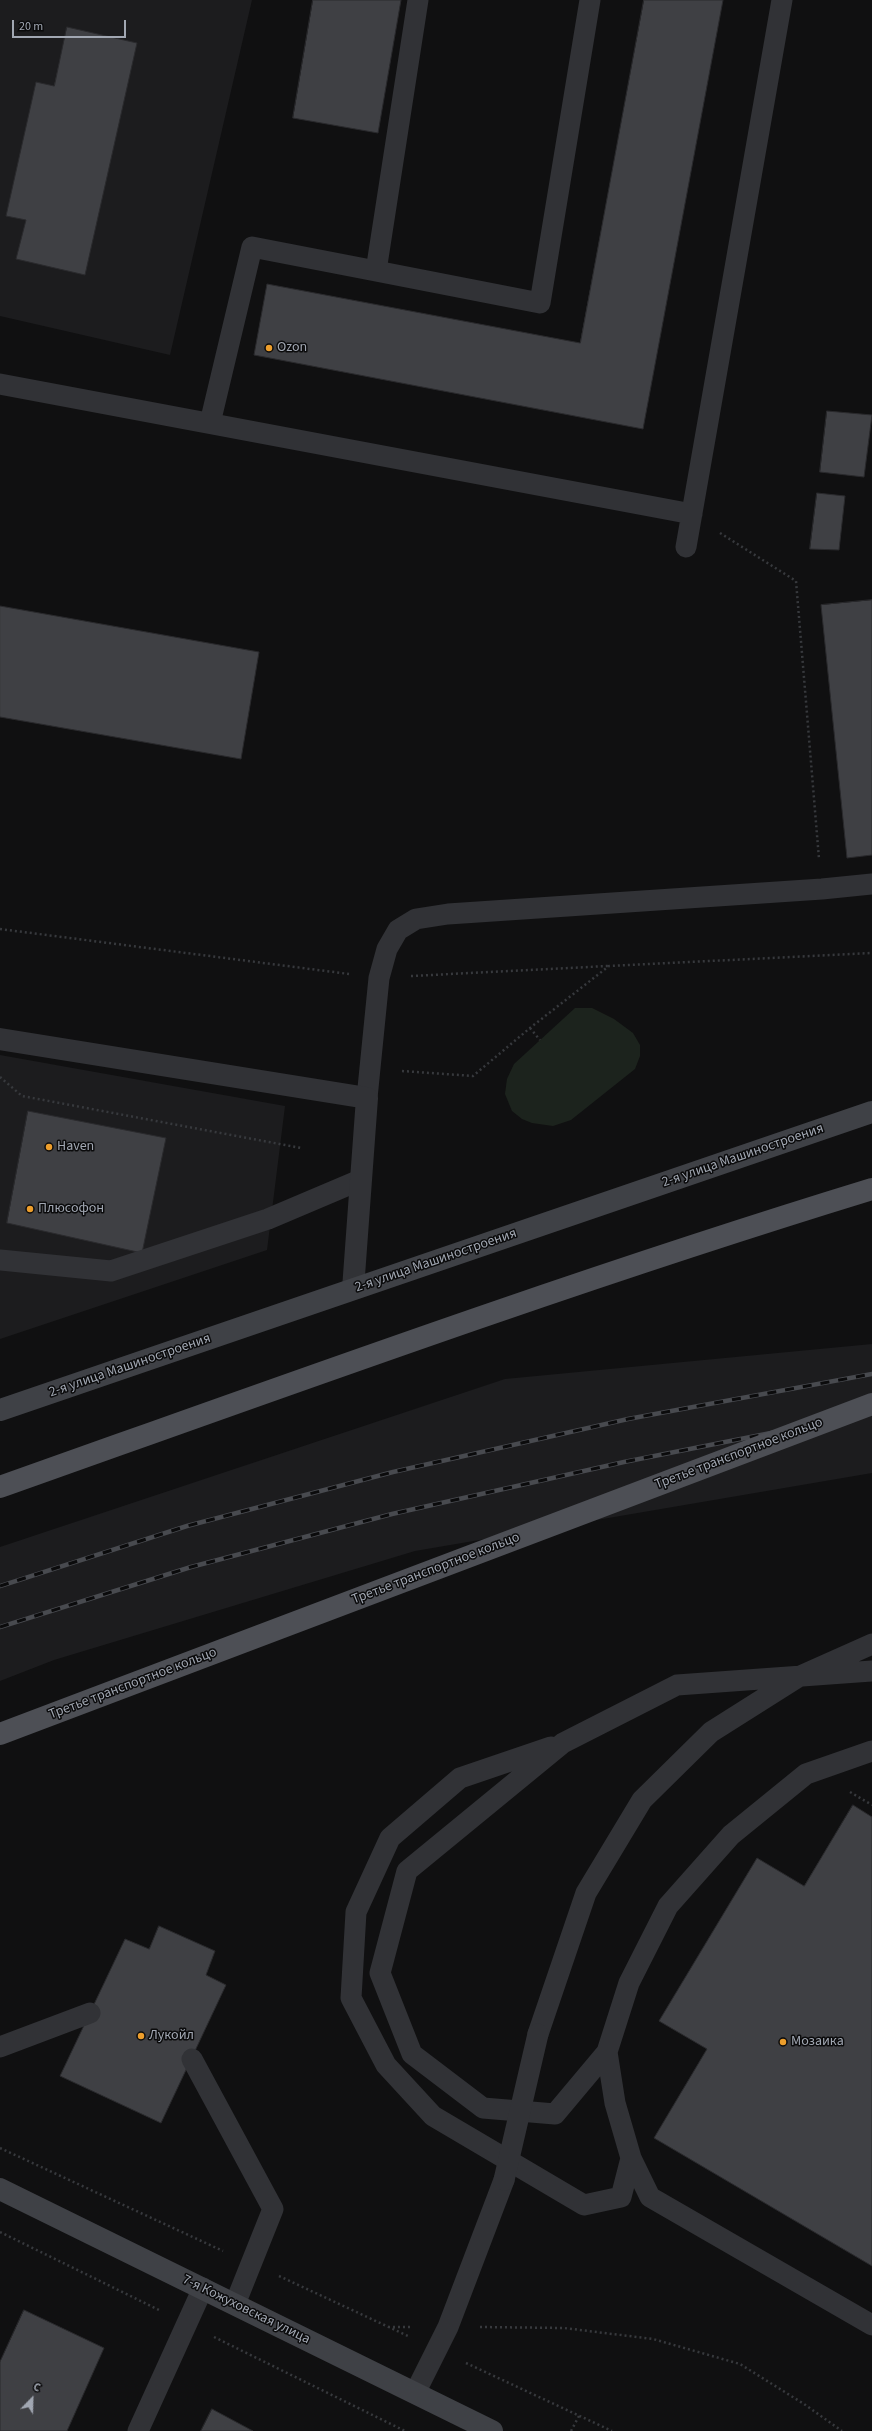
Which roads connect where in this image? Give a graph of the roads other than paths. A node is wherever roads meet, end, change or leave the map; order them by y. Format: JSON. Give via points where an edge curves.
{"nodes":[{"id":1,"x":418,"y":0,"type":"edge"},
{"id":2,"x":590,"y":0,"type":"edge"},
{"id":3,"x":782,"y":0,"type":"edge"},
{"id":4,"x":376,"y":271,"type":"junction"},
{"id":5,"x":0,"y":384,"type":"edge"},
{"id":6,"x":210,"y":423,"type":"junction"},
{"id":7,"x":692,"y":514,"type":"junction"},
{"id":8,"x":686,"y":547,"type":"dead end"},
{"id":9,"x":872,"y":884,"type":"edge"},
{"id":10,"x":0,"y":1039,"type":"edge"},
{"id":11,"x":367,"y":1098,"type":"junction"},
{"id":12,"x":872,"y":1112,"type":"edge"},
{"id":13,"x":360,"y":1180,"type":"junction"},
{"id":14,"x":872,"y":1189,"type":"edge"},
{"id":15,"x":0,"y":1260,"type":"edge"},
{"id":16,"x":353,"y":1289,"type":"junction"},
{"id":17,"x":872,"y":1404,"type":"edge"},
{"id":18,"x":0,"y":1410,"type":"edge"},
{"id":19,"x":0,"y":1487,"type":"edge"},
{"id":20,"x":872,"y":1644,"type":"edge"},
{"id":21,"x":872,"y":1671,"type":"edge"},
{"id":22,"x":798,"y":1677,"type":"junction"},
{"id":23,"x":0,"y":1734,"type":"edge"},
{"id":24,"x":563,"y":1743,"type":"junction"},
{"id":25,"x":872,"y":1752,"type":"edge"},
{"id":26,"x":90,"y":2013,"type":"dead end"},
{"id":27,"x":0,"y":2047,"type":"edge"},
{"id":28,"x":608,"y":2052,"type":"junction"},
{"id":29,"x":192,"y":2059,"type":"dead end"},
{"id":30,"x":631,"y":2158,"type":"junction"},
{"id":31,"x":1,"y":2193,"type":"edge"},
{"id":32,"x":203,"y":2288,"type":"junction"},
{"id":33,"x":235,"y":2304,"type":"junction"},
{"id":34,"x":872,"y":2325,"type":"edge"},
{"id":35,"x":415,"y":2393,"type":"junction"},
{"id":36,"x":138,"y":2431,"type":"edge"},
{"id":37,"x":492,"y":2431,"type":"edge"}],
"edges":[{"from":1,"to":4,"type":"lane"},
{"from":2,"to":4,"type":"lane","via":[[540,303]]},
{"from":3,"to":7,"type":"lane"},
{"from":4,"to":6,"type":"lane","via":[[252,247]]},
{"from":5,"to":6,"type":"lane"},
{"from":6,"to":7,"type":"lane"},
{"from":7,"to":8,"type":"lane"},
{"from":9,"to":11,"type":"lane","via":[[448,914],[416,919],[398,930],[387,949],[380,978]]},
{"from":10,"to":11,"type":"street"},
{"from":11,"to":13,"type":"street"},
{"from":12,"to":16,"type":"main road","name":"2-я улица Машиностроения"},
{"from":13,"to":15,"type":"lane","via":[[268,1219],[111,1272]]},
{"from":13,"to":16,"type":"street"},
{"from":14,"to":19,"type":"main road","via":[[744,1228],[524,1301]]},
{"from":16,"to":18,"type":"main road","name":"2-я улица Машиностроения"},
{"from":17,"to":23,"type":"main road","name":"Третье транспортное кольцо","bridge":true},
{"from":20,"to":22,"type":"lane"},
{"from":21,"to":22,"type":"lane"},
{"from":22,"to":24,"type":"lane","via":[[677,1685]]},
{"from":22,"to":35,"type":"lane","bridge":true,"via":[[711,1732],[642,1800],[586,1893],[538,2034],[504,2180],[448,2327]]},
{"from":24,"to":28,"type":"lane","via":[[407,1871],[380,1973],[412,2054],[483,2108],[555,2114]]},
{"from":24,"to":30,"type":"lane","via":[[460,1778],[390,1838],[356,1912],[351,1998],[386,2065],[433,2116],[584,2205],[621,2197]]},
{"from":25,"to":28,"type":"lane","via":[[806,1774],[731,1834],[668,1906],[630,1983]]},
{"from":26,"to":27,"type":"lane"},
{"from":28,"to":30,"type":"lane","via":[[615,2103]]},
{"from":29,"to":33,"type":"lane","via":[[273,2209]]},
{"from":30,"to":34,"type":"lane","via":[[650,2197]]},
{"from":31,"to":32,"type":"main road","name":"7-я Кожуховская улица"},
{"from":32,"to":33,"type":"main road","name":"7-я Кожуховская улица"},
{"from":32,"to":36,"type":"lane"},
{"from":33,"to":35,"type":"main road","name":"7-я Кожуховская улица"},
{"from":35,"to":37,"type":"main road","name":"7-я Кожуховская улица"}]}
